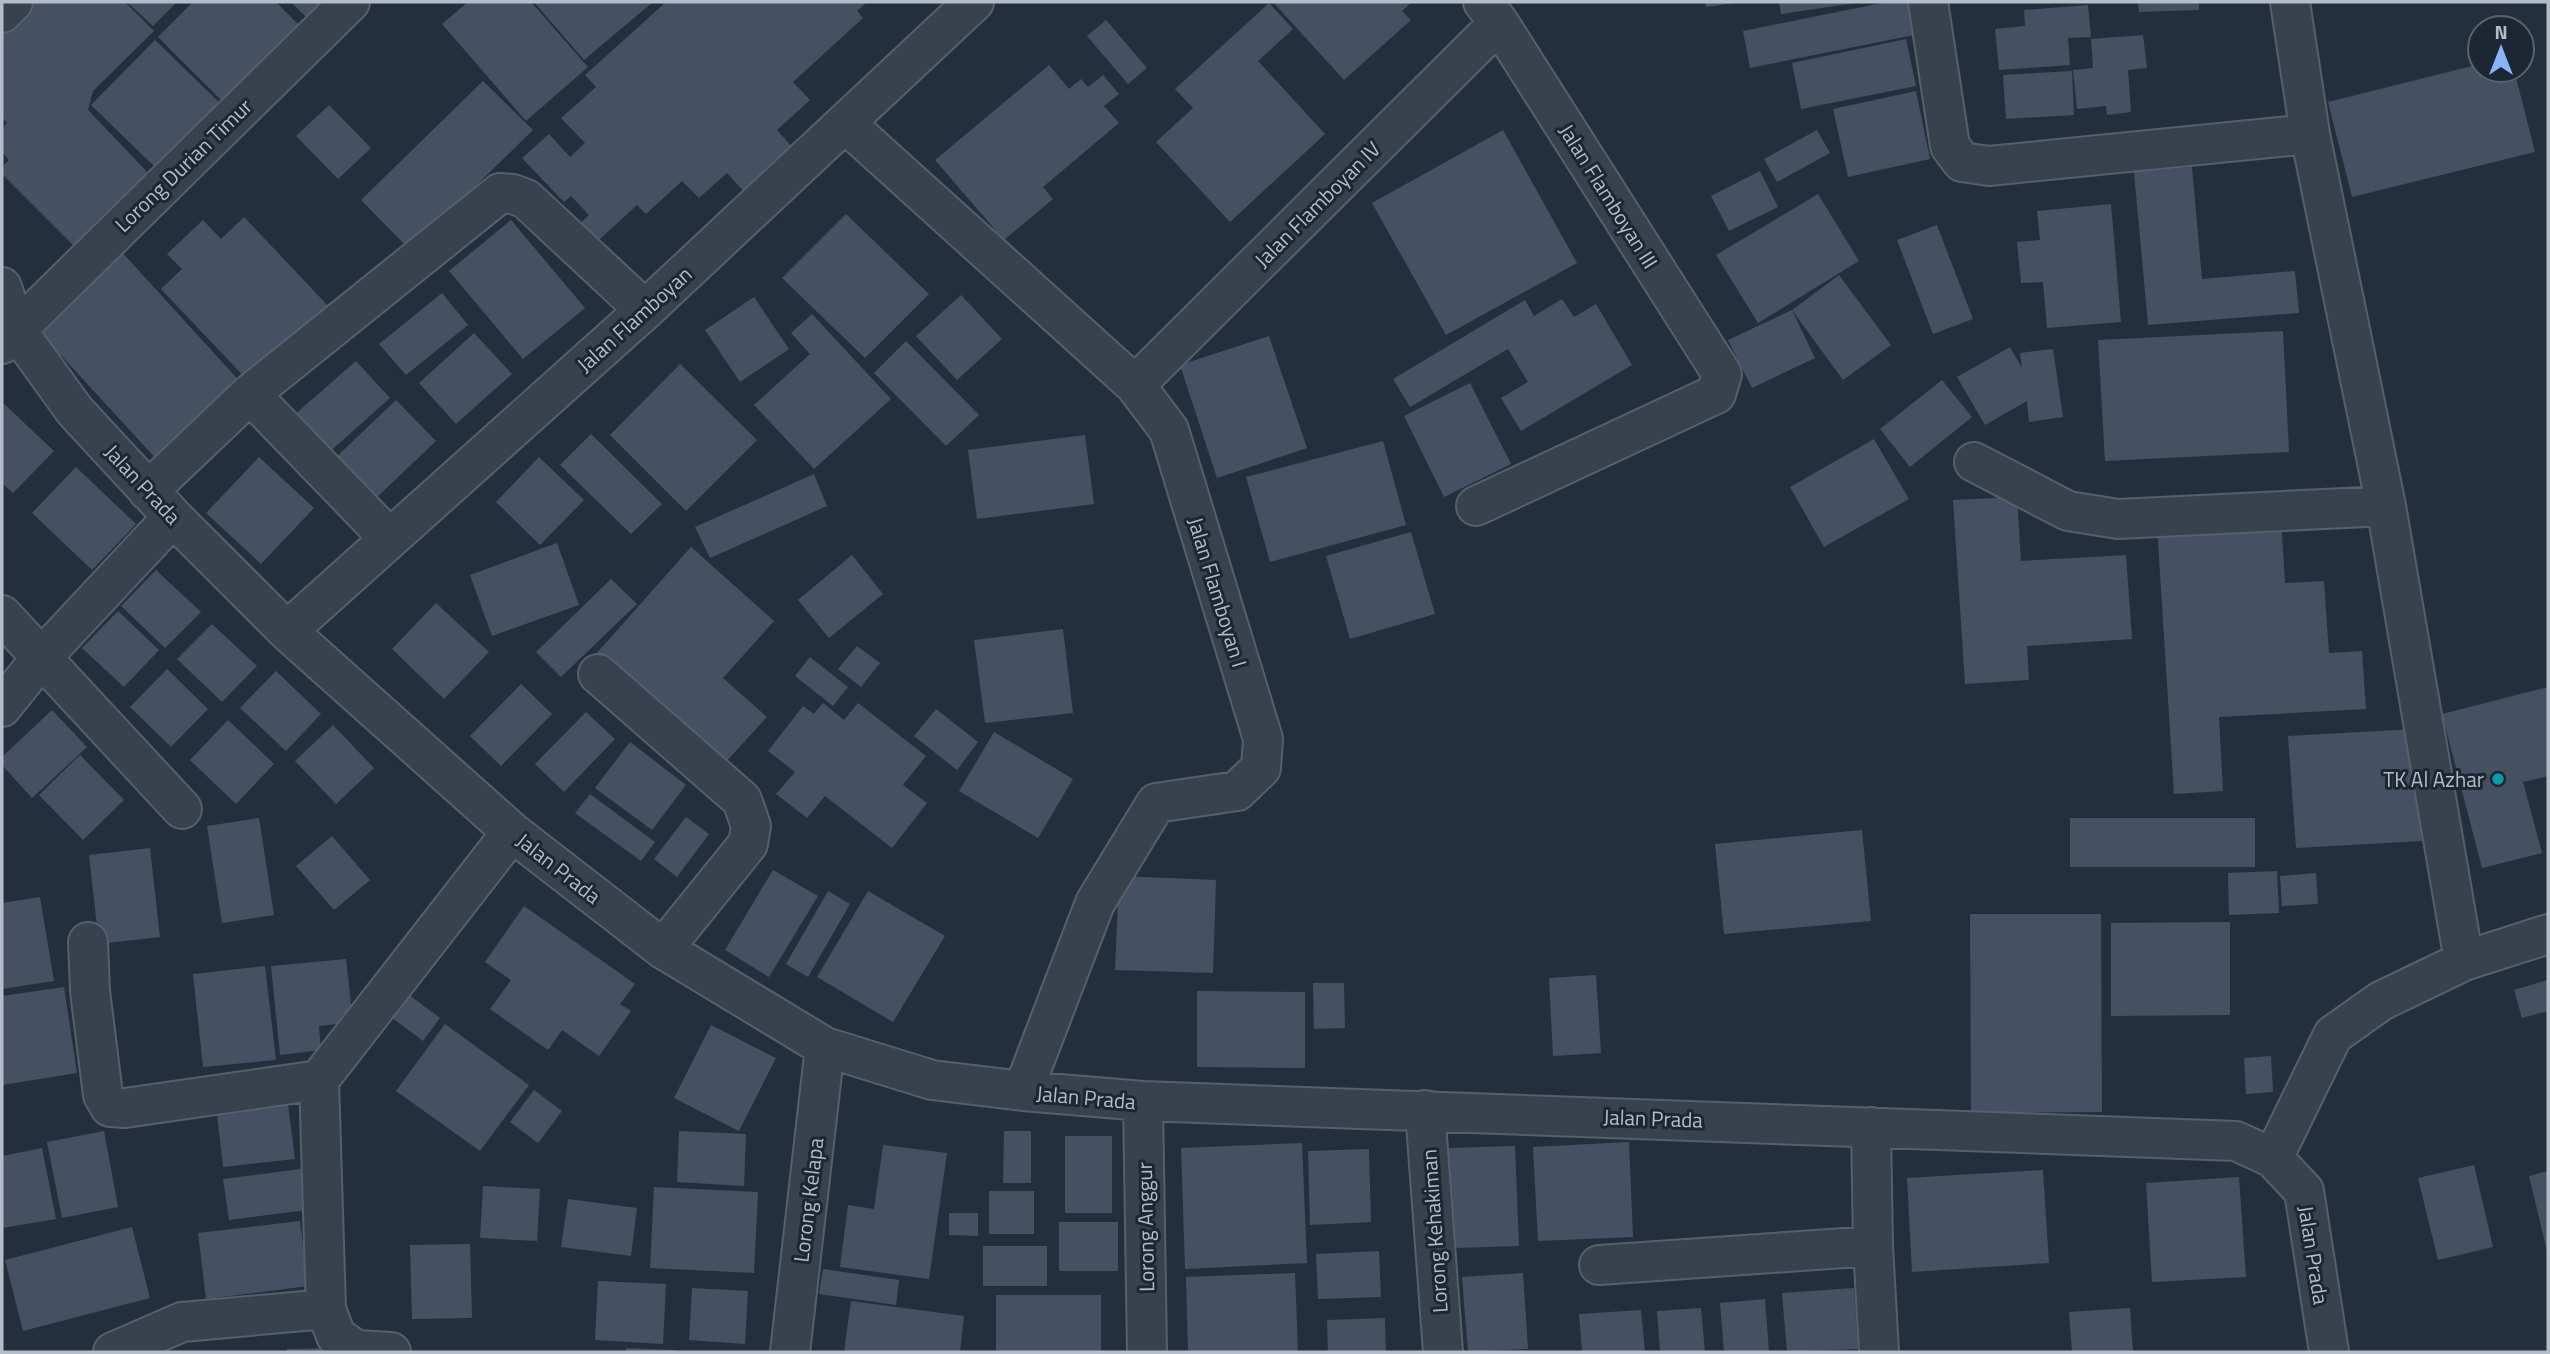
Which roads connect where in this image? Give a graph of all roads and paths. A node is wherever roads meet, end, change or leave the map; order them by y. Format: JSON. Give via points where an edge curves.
{"nodes":[{"id":1,"x":13,"y":2,"type":"edge"},
{"id":2,"x":350,"y":2,"type":"edge"},
{"id":3,"x":974,"y":2,"type":"edge"},
{"id":4,"x":1928,"y":2,"type":"edge"},
{"id":5,"x":2290,"y":2,"type":"edge"},
{"id":6,"x":2,"y":13,"type":"edge"},
{"id":7,"x":1491,"y":13,"type":"edge"},
{"id":8,"x":845,"y":123,"type":"junction"},
{"id":9,"x":2310,"y":134,"type":"junction"},
{"id":10,"x":2,"y":287,"type":"edge"},
{"id":11,"x":645,"y":310,"type":"junction"},
{"id":12,"x":8,"y":336,"type":"edge"},
{"id":13,"x":1135,"y":385,"type":"junction"},
{"id":14,"x":250,"y":394,"type":"junction"},
{"id":15,"x":1974,"y":462,"type":"dead end"},
{"id":16,"x":160,"y":504,"type":"junction"},
{"id":17,"x":1476,"y":506,"type":"dead end"},
{"id":18,"x":2386,"y":506,"type":"junction"},
{"id":19,"x":389,"y":538,"type":"junction"},
{"id":20,"x":2,"y":615,"type":"edge"},
{"id":21,"x":288,"y":631,"type":"junction"},
{"id":22,"x":42,"y":657,"type":"junction"},
{"id":23,"x":598,"y":674,"type":"dead end"},
{"id":24,"x":2,"y":707,"type":"edge"},
{"id":25,"x":182,"y":809,"type":"dead end"},
{"id":26,"x":512,"y":832,"type":"junction"},
{"id":27,"x":2548,"y":934,"type":"edge"},
{"id":28,"x":88,"y":942,"type":"dead end"},
{"id":29,"x":663,"y":949,"type":"junction"},
{"id":30,"x":2464,"y":961,"type":"junction"},
{"id":31,"x":825,"y":1047,"type":"junction"},
{"id":32,"x":319,"y":1080,"type":"junction"},
{"id":33,"x":1023,"y":1091,"type":"junction"},
{"id":34,"x":1143,"y":1101,"type":"junction"},
{"id":35,"x":1425,"y":1110,"type":"junction"},
{"id":36,"x":1871,"y":1127,"type":"junction"},
{"id":37,"x":2273,"y":1158,"type":"junction"},
{"id":38,"x":1873,"y":1246,"type":"junction"},
{"id":39,"x":1599,"y":1265,"type":"dead end"},
{"id":40,"x":326,"y":1309,"type":"junction"},
{"id":41,"x":191,"y":1337,"type":"edge"},
{"id":42,"x":113,"y":1352,"type":"edge"},
{"id":43,"x":391,"y":1352,"type":"edge"},
{"id":44,"x":790,"y":1352,"type":"edge"},
{"id":45,"x":1147,"y":1352,"type":"edge"},
{"id":46,"x":1443,"y":1352,"type":"edge"},
{"id":47,"x":1879,"y":1352,"type":"edge"},
{"id":48,"x":2329,"y":1352,"type":"edge"}],
"edges":[{"from":1,"to":6,"type":"street"},
{"from":2,"to":12,"type":"street","name":"Lorong Durian Timur"},
{"from":3,"to":8,"type":"street","name":"Jalan Flamboyan"},
{"from":4,"to":9,"type":"street","via":[[1950,146],[1962,162],[1989,166]]},
{"from":5,"to":9,"type":"street"},
{"from":7,"to":13,"type":"street","name":"Jalan Flamboyan IV"},
{"from":7,"to":17,"type":"street","name":"Jalan Flamboyan III","via":[[1722,374],[1716,394]]},
{"from":8,"to":11,"type":"street","name":"Jalan Flamboyan"},
{"from":8,"to":13,"type":"street","name":"Jalan Flamboyan I"},
{"from":9,"to":18,"type":"street"},
{"from":10,"to":12,"type":"street","name":"Jalan Prada"},
{"from":11,"to":14,"type":"street","via":[[526,200],[500,193]]},
{"from":11,"to":19,"type":"street","name":"Jalan Flamboyan"},
{"from":12,"to":16,"type":"street","name":"Jalan Prada"},
{"from":13,"to":33,"type":"street","name":"Jalan Flamboyan I","via":[[1169,430],[1264,739],[1261,768],[1237,791],[1156,803],[1095,903]]},
{"from":14,"to":16,"type":"street"},
{"from":14,"to":19,"type":"street"},
{"from":15,"to":18,"type":"street","via":[[2068,511],[2118,519]]},
{"from":16,"to":21,"type":"street","name":"Jalan Prada"},
{"from":16,"to":22,"type":"street"},
{"from":18,"to":30,"type":"street"},
{"from":19,"to":21,"type":"street","name":"Jalan Flamboyan"},
{"from":20,"to":22,"type":"street"},
{"from":21,"to":26,"type":"street","name":"Jalan Prada"},
{"from":22,"to":24,"type":"street"},
{"from":22,"to":25,"type":"street"},
{"from":23,"to":29,"type":"street","via":[[743,800],[751,826],[748,845]]},
{"from":26,"to":29,"type":"street","name":"Jalan Prada"},
{"from":26,"to":32,"type":"street"},
{"from":27,"to":30,"type":"street"},
{"from":28,"to":32,"type":"street","via":[[103,1095],[110,1107]]},
{"from":29,"to":31,"type":"street","name":"Jalan Prada"},
{"from":30,"to":37,"type":"street","via":[[2381,1001],[2333,1035]]},
{"from":31,"to":33,"type":"street","name":"Jalan Prada","via":[[932,1080]]},
{"from":31,"to":44,"type":"street","name":"Lorong Kelapa"},
{"from":32,"to":40,"type":"street"},
{"from":33,"to":34,"type":"street","name":"Jalan Prada"},
{"from":34,"to":35,"type":"street","name":"Jalan Prada"},
{"from":34,"to":45,"type":"street","name":"Lorong Anggur"},
{"from":35,"to":36,"type":"street","name":"Jalan Prada"},
{"from":35,"to":46,"type":"street","name":"Lorong Kehakiman"},
{"from":36,"to":37,"type":"street","name":"Jalan Prada","via":[[2236,1141]]},
{"from":36,"to":38,"type":"street"},
{"from":37,"to":48,"type":"street","name":"Jalan Prada","via":[[2304,1191]]},
{"from":38,"to":39,"type":"street"},
{"from":38,"to":47,"type":"street"},
{"from":40,"to":41,"type":"street"},
{"from":40,"to":43,"type":"street","via":[[336,1336],[356,1350]]},
{"from":41,"to":42,"type":"street"}]}
